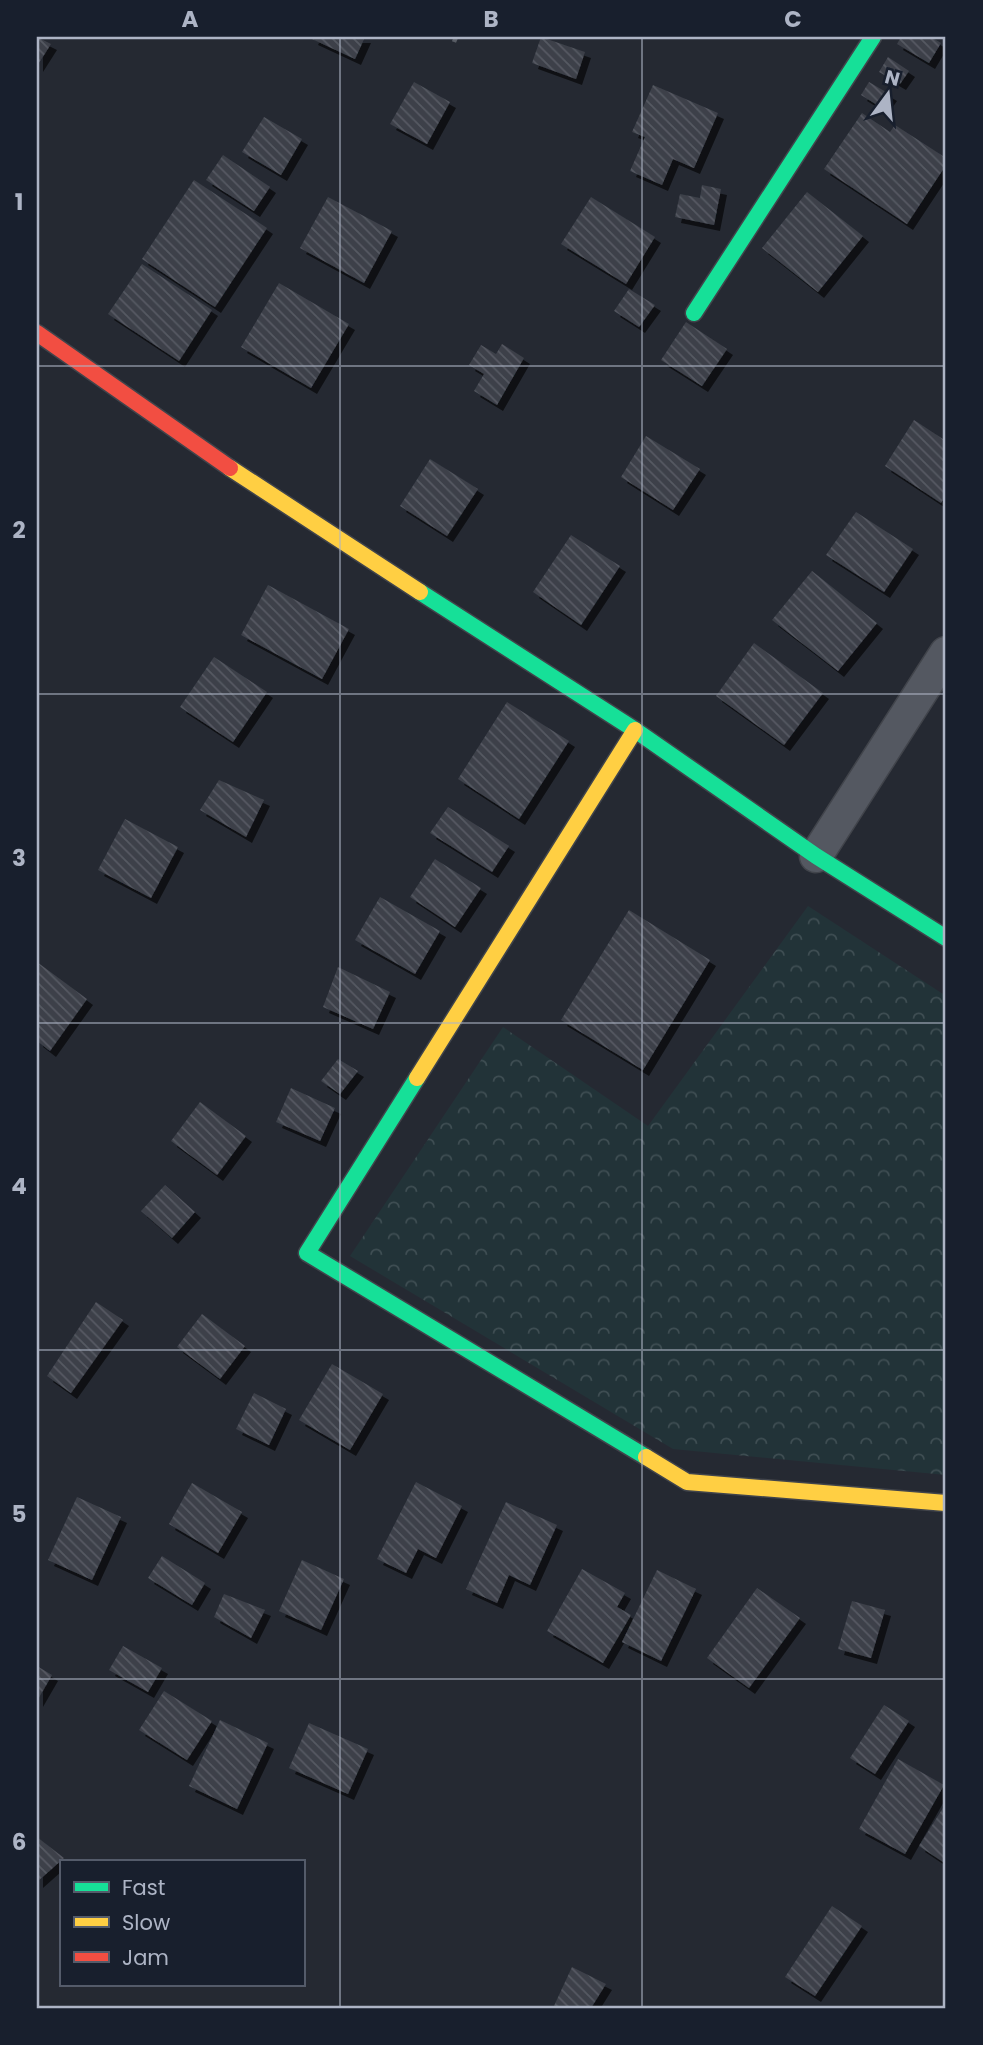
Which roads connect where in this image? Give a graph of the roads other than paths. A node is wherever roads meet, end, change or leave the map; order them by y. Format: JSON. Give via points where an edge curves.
{"nodes":[{"id":1,"x":873,"y":37,"type":"edge"},
{"id":2,"x":694,"y":313,"type":"dead end"},
{"id":3,"x":37,"y":333,"type":"edge"},
{"id":4,"x":946,"y":653,"type":"edge"},
{"id":5,"x":635,"y":730,"type":"junction"},
{"id":6,"x":816,"y":856,"type":"junction"},
{"id":7,"x":946,"y":938,"type":"edge"},
{"id":8,"x":946,"y":1503,"type":"edge"}],
"edges":[{"from":1,"to":2,"type":"street"},
{"from":3,"to":5,"type":"street","via":[[254,485]]},
{"from":4,"to":6,"type":"street"},
{"from":5,"to":6,"type":"street"},
{"from":5,"to":8,"type":"street","via":[[307,1253],[687,1482]]},
{"from":6,"to":7,"type":"street"}]}
